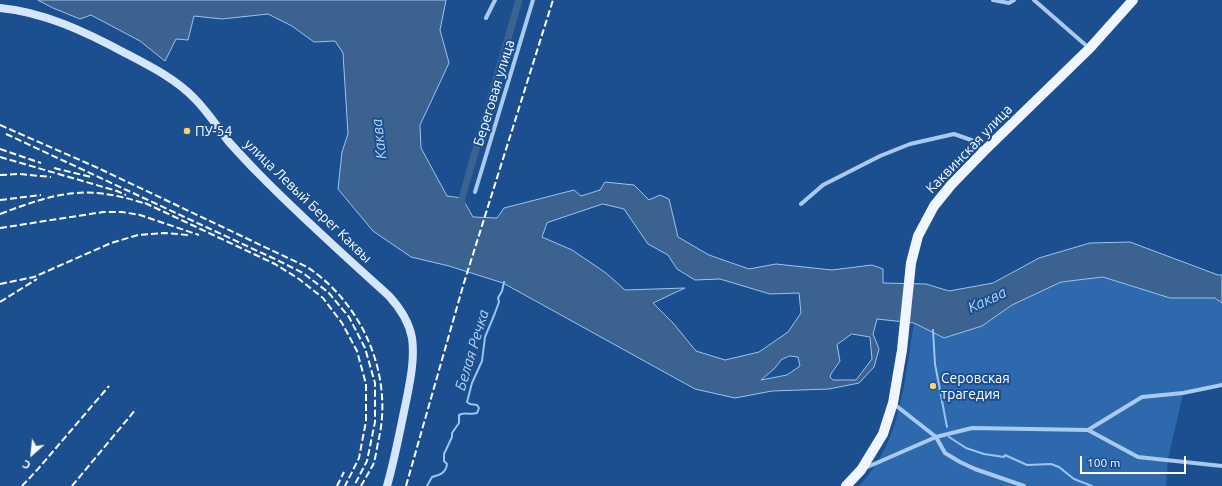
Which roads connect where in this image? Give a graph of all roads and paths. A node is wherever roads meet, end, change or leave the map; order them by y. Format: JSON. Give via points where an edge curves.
{"nodes":[{"id":1,"x":495,"y":0,"type":"edge"},
{"id":2,"x":533,"y":0,"type":"edge"},
{"id":3,"x":993,"y":0,"type":"edge"},
{"id":4,"x":1014,"y":0,"type":"edge"},
{"id":5,"x":1034,"y":0,"type":"edge"},
{"id":6,"x":1132,"y":0,"type":"edge"},
{"id":7,"x":0,"y":8,"type":"edge"},
{"id":8,"x":486,"y":18,"type":"dead end"},
{"id":9,"x":1090,"y":48,"type":"junction"},
{"id":10,"x":983,"y":152,"type":"junction"},
{"id":11,"x":475,"y":192,"type":"dead end"},
{"id":12,"x":801,"y":204,"type":"dead end"},
{"id":13,"x":1222,"y":385,"type":"edge"},
{"id":14,"x":894,"y":404,"type":"junction"},
{"id":15,"x":1088,"y":430,"type":"junction"},
{"id":16,"x":936,"y":438,"type":"junction"},
{"id":17,"x":1222,"y":466,"type":"edge"},
{"id":18,"x":861,"y":470,"type":"junction"},
{"id":19,"x":387,"y":486,"type":"edge"},
{"id":20,"x":846,"y":486,"type":"edge"},
{"id":21,"x":1024,"y":486,"type":"edge"}],
"edges":[{"from":1,"to":8,"type":"street"},
{"from":2,"to":11,"type":"street","name":"Береговая улица"},
{"from":3,"to":4,"type":"street","via":[[1009,3]]},
{"from":5,"to":9,"type":"street"},
{"from":6,"to":9,"type":"main road","name":"Каквинская улица"},
{"from":7,"to":19,"type":"main road","name":"улица Левый Берег Каквы","via":[[36,15],[105,42],[168,77],[195,99],[249,164],[398,306],[405,316],[412,338],[412,367]]},
{"from":9,"to":10,"type":"main road","name":"Каквинская улица"},
{"from":10,"to":12,"type":"street","via":[[974,141],[954,134],[910,144],[823,185]]},
{"from":10,"to":14,"type":"main road","name":"Каквинская улица","via":[[934,206],[918,236],[911,263]]},
{"from":13,"to":15,"type":"street","via":[[1183,393],[1142,397]]},
{"from":14,"to":16,"type":"street"},
{"from":14,"to":18,"type":"main road","name":"Каквинская улица","via":[[883,434]]},
{"from":15,"to":16,"type":"street","via":[[972,428]]},
{"from":15,"to":17,"type":"street","via":[[1138,457]]},
{"from":16,"to":18,"type":"street"},
{"from":16,"to":21,"type":"street","via":[[945,453],[960,462]]},
{"from":18,"to":20,"type":"main road","name":"Каквинская улица"}]}
